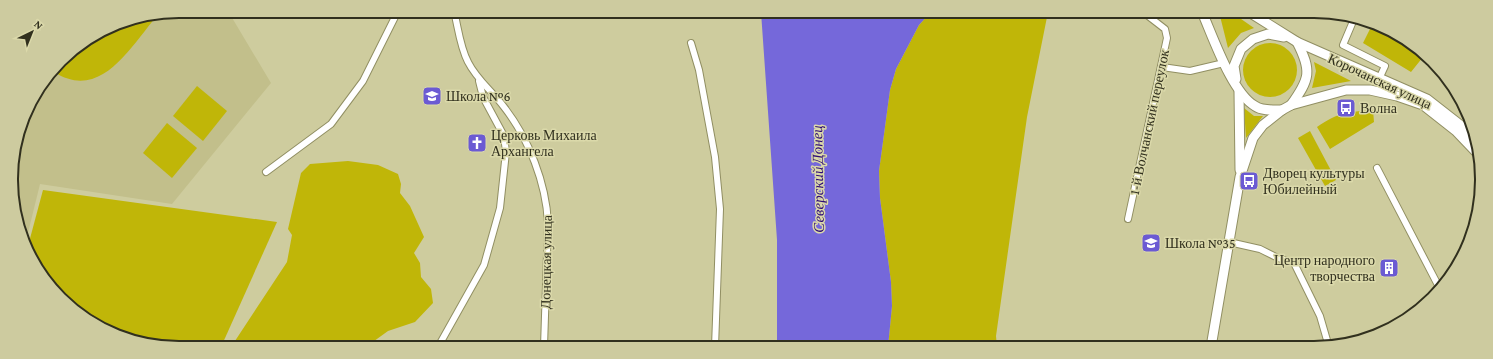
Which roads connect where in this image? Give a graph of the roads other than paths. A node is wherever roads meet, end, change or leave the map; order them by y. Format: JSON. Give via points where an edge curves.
{"nodes":[{"id":1,"x":394,"y":18,"type":"edge"},
{"id":2,"x":456,"y":18,"type":"edge"},
{"id":3,"x":1151,"y":18,"type":"edge"},
{"id":4,"x":1205,"y":18,"type":"edge"},
{"id":5,"x":1258,"y":18,"type":"edge"},
{"id":6,"x":1352,"y":23,"type":"edge"},
{"id":7,"x":1288,"y":37,"type":"junction"},
{"id":8,"x":1297,"y":42,"type":"junction"},
{"id":9,"x":691,"y":43,"type":"dead end"},
{"id":10,"x":1241,"y":49,"type":"junction"},
{"id":11,"x":1224,"y":63,"type":"junction"},
{"id":12,"x":1162,"y":67,"type":"junction"},
{"id":13,"x":1379,"y":78,"type":"junction"},
{"id":14,"x":479,"y":80,"type":"junction"},
{"id":15,"x":1238,"y":89,"type":"junction"},
{"id":16,"x":1291,"y":105,"type":"junction"},
{"id":17,"x":1282,"y":110,"type":"junction"},
{"id":18,"x":1467,"y":132,"type":"edge"},
{"id":19,"x":1472,"y":148,"type":"edge"},
{"id":20,"x":1377,"y":168,"type":"dead end"},
{"id":21,"x":266,"y":172,"type":"dead end"},
{"id":22,"x":1240,"y":177,"type":"junction"},
{"id":23,"x":1128,"y":219,"type":"dead end"},
{"id":24,"x":1229,"y":242,"type":"junction"},
{"id":25,"x":1437,"y":284,"type":"edge"},
{"id":26,"x":441,"y":341,"type":"edge"},
{"id":27,"x":544,"y":341,"type":"edge"},
{"id":28,"x":715,"y":341,"type":"edge"},
{"id":29,"x":1212,"y":341,"type":"edge"},
{"id":30,"x":1327,"y":341,"type":"edge"}],
"edges":[{"from":1,"to":21,"type":"street","via":[[363,81],[331,124]]},
{"from":2,"to":14,"type":"street","name":"Донецкая улица","via":[[467,60]]},
{"from":3,"to":12,"type":"street","name":"1-й Волчанский переулок","via":[[1165,29],[1167,38]]},
{"from":4,"to":11,"type":"main road"},
{"from":5,"to":7,"type":"main road"},
{"from":6,"to":13,"type":"street","via":[[1343,45],[1385,66]]},
{"from":7,"to":8,"type":"main road"},
{"from":7,"to":10,"type":"main road","via":[[1268,34],[1253,39]]},
{"from":8,"to":13,"type":"main road","name":"Корочанская улица"},
{"from":8,"to":16,"type":"main road","via":[[1308,67],[1307,78]]},
{"from":9,"to":28,"type":"street","via":[[699,70],[715,158],[720,209]]},
{"from":10,"to":11,"type":"main road"},
{"from":10,"to":15,"type":"main road","via":[[1234,66]]},
{"from":11,"to":12,"type":"street","via":[[1190,71]]},
{"from":11,"to":15,"type":"main road"},
{"from":12,"to":23,"type":"street","name":"1-й Волчанский переулок"},
{"from":13,"to":18,"type":"main road","name":"Корочанская улица","via":[[1428,99]]},
{"from":14,"to":26,"type":"street","via":[[483,97],[504,136],[506,152],[500,208],[484,265]]},
{"from":14,"to":27,"type":"street","name":"Донецкая улица","via":[[504,107],[520,132],[536,167],[547,204]]},
{"from":15,"to":17,"type":"main road","via":[[1256,107]]},
{"from":15,"to":22,"type":"main road"},
{"from":16,"to":17,"type":"main road"},
{"from":16,"to":19,"type":"main road","name":"Корочанская улица","via":[[1346,90],[1370,90],[1397,96],[1423,105],[1456,131]]},
{"from":17,"to":22,"type":"main road","via":[[1262,125],[1253,138]]},
{"from":20,"to":25,"type":"street"},
{"from":22,"to":24,"type":"main road"},
{"from":24,"to":29,"type":"main road"},
{"from":24,"to":30,"type":"street","via":[[1260,249],[1294,263],[1320,316]]}]}
